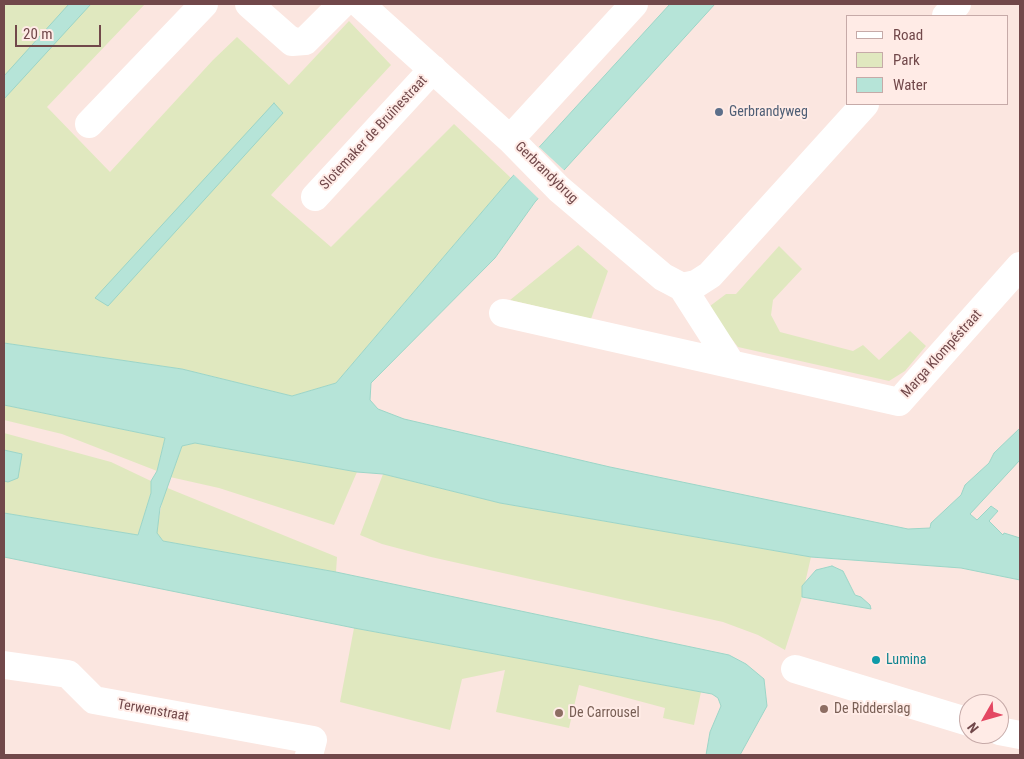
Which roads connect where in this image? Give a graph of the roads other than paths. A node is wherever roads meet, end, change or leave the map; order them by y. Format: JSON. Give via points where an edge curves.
{"nodes":[{"id":1,"x":204,"y":4,"type":"edge"},
{"id":2,"x":249,"y":4,"type":"edge"},
{"id":3,"x":342,"y":4,"type":"edge"},
{"id":4,"x":360,"y":4,"type":"edge"},
{"id":5,"x":634,"y":4,"type":"edge"},
{"id":6,"x":957,"y":4,"type":"edge"},
{"id":7,"x":947,"y":15,"type":"edge"},
{"id":8,"x":433,"y":69,"type":"junction"},
{"id":9,"x":864,"y":105,"type":"edge"},
{"id":10,"x":89,"y":124,"type":"dead end"},
{"id":11,"x":517,"y":148,"type":"junction"},
{"id":12,"x":315,"y":197,"type":"dead end"},
{"id":13,"x":1020,"y":266,"type":"edge"},
{"id":14,"x":682,"y":286,"type":"junction"},
{"id":15,"x":503,"y":312,"type":"dead end"},
{"id":16,"x":730,"y":362,"type":"junction"},
{"id":17,"x":4,"y":665,"type":"edge"},
{"id":18,"x":795,"y":669,"type":"dead end"},
{"id":19,"x":959,"y":719,"type":"edge"},
{"id":20,"x":311,"y":748,"type":"edge"}],
"edges":[{"from":1,"to":10,"type":"street"},
{"from":2,"to":3,"type":"street","via":[[292,42],[305,41]]},
{"from":4,"to":8,"type":"street","name":"Slotemaker de Bruïnestraat"},
{"from":5,"to":11,"type":"street"},
{"from":6,"to":7,"type":"street"},
{"from":8,"to":11,"type":"street","name":"Slotemaker de Bruïnestraat"},
{"from":8,"to":12,"type":"street","name":"Slotemaker de Bruïnestraat"},
{"from":9,"to":14,"type":"street","via":[[710,275],[696,284]]},
{"from":11,"to":14,"type":"street","name":"Gerbrandybrug","via":[[559,189],[663,277]]},
{"from":13,"to":16,"type":"street","name":"Marga Klompéstraat","via":[[899,402]]},
{"from":14,"to":16,"type":"street"},
{"from":15,"to":16,"type":"street","name":"Marga Klompéstraat"},
{"from":17,"to":20,"type":"street","name":"Terwenstraat","via":[[68,674],[94,700]]},
{"from":18,"to":19,"type":"street"}]}
